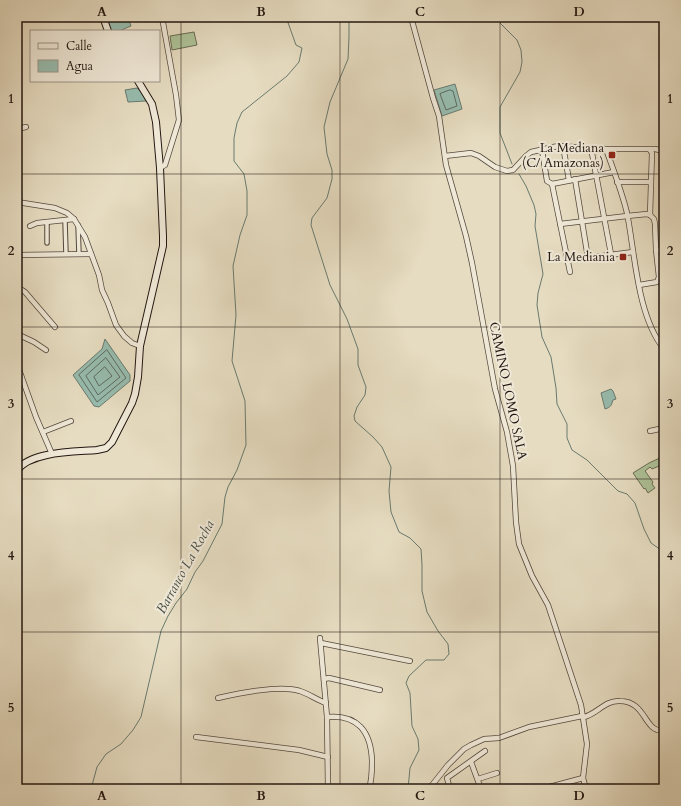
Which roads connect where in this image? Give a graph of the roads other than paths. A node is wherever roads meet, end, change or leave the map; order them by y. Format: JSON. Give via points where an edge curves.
{"nodes":[{"id":1,"x":103,"y":17,"type":"edge"},
{"id":2,"x":162,"y":17,"type":"edge"},
{"id":3,"x":410,"y":17,"type":"edge"},
{"id":4,"x":108,"y":30,"type":"edge"},
{"id":5,"x":139,"y":82,"type":"edge"},
{"id":6,"x":26,"y":127,"type":"dead end"},
{"id":7,"x":17,"y":129,"type":"edge"},
{"id":8,"x":563,"y":146,"type":"junction"},
{"id":9,"x":591,"y":148,"type":"junction"},
{"id":10,"x":606,"y":149,"type":"junction"},
{"id":11,"x":542,"y":150,"type":"junction"},
{"id":12,"x":650,"y":150,"type":"junction"},
{"id":13,"x":664,"y":151,"type":"edge"},
{"id":14,"x":445,"y":156,"type":"junction"},
{"id":15,"x":160,"y":168,"type":"junction"},
{"id":16,"x":614,"y":172,"type":"junction"},
{"id":17,"x":596,"y":176,"type":"junction"},
{"id":18,"x":574,"y":179,"type":"junction"},
{"id":19,"x":569,"y":180,"type":"junction"},
{"id":20,"x":617,"y":182,"type":"junction"},
{"id":21,"x":652,"y":182,"type":"junction"},
{"id":22,"x":552,"y":184,"type":"junction"},
{"id":23,"x":17,"y":202,"type":"edge"},
{"id":24,"x":650,"y":215,"type":"junction"},
{"id":25,"x":627,"y":216,"type":"junction"},
{"id":26,"x":604,"y":219,"type":"junction"},
{"id":27,"x":65,"y":221,"type":"junction"},
{"id":28,"x":582,"y":221,"type":"junction"},
{"id":29,"x":47,"y":222,"type":"junction"},
{"id":30,"x":76,"y":222,"type":"junction"},
{"id":31,"x":560,"y":224,"type":"junction"},
{"id":32,"x":30,"y":226,"type":"dead end"},
{"id":33,"x":47,"y":243,"type":"dead end"},
{"id":34,"x":656,"y":250,"type":"junction"},
{"id":35,"x":664,"y":250,"type":"edge"},
{"id":36,"x":633,"y":252,"type":"junction"},
{"id":37,"x":66,"y":254,"type":"junction"},
{"id":38,"x":79,"y":254,"type":"junction"},
{"id":39,"x":91,"y":254,"type":"junction"},
{"id":40,"x":611,"y":254,"type":"junction"},
{"id":41,"x":17,"y":256,"type":"edge"},
{"id":42,"x":588,"y":258,"type":"junction"},
{"id":43,"x":568,"y":259,"type":"junction"},
{"id":44,"x":570,"y":272,"type":"dead end"},
{"id":45,"x":639,"y":285,"type":"junction"},
{"id":46,"x":17,"y":290,"type":"edge"},
{"id":47,"x":55,"y":327,"type":"dead end"},
{"id":48,"x":17,"y":334,"type":"edge"},
{"id":49,"x":662,"y":342,"type":"edge"},
{"id":50,"x":140,"y":346,"type":"junction"},
{"id":51,"x":664,"y":349,"type":"edge"},
{"id":52,"x":46,"y":350,"type":"dead end"},
{"id":53,"x":17,"y":364,"type":"edge"},
{"id":54,"x":71,"y":421,"type":"dead end"},
{"id":55,"x":664,"y":428,"type":"edge"},
{"id":56,"x":650,"y":431,"type":"dead end"},
{"id":57,"x":43,"y":432,"type":"junction"},
{"id":58,"x":52,"y":454,"type":"junction"},
{"id":59,"x":17,"y":470,"type":"edge"},
{"id":60,"x":410,"y":661,"type":"dead end"},
{"id":61,"x":324,"y":679,"type":"junction"},
{"id":62,"x":380,"y":690,"type":"dead end"},
{"id":63,"x":218,"y":698,"type":"dead end"},
{"id":64,"x":326,"y":703,"type":"junction"},
{"id":65,"x":582,"y":716,"type":"junction"},
{"id":66,"x":327,"y":717,"type":"junction"},
{"id":67,"x":664,"y":730,"type":"edge"},
{"id":68,"x":196,"y":736,"type":"dead end"},
{"id":69,"x":486,"y":750,"type":"dead end"},
{"id":70,"x":328,"y":757,"type":"junction"},
{"id":71,"x":471,"y":762,"type":"junction"},
{"id":72,"x":497,"y":773,"type":"dead end"},
{"id":73,"x":583,"y":778,"type":"junction"},
{"id":74,"x":478,"y":779,"type":"junction"},
{"id":75,"x":328,"y":789,"type":"edge"},
{"id":76,"x":369,"y":789,"type":"edge"},
{"id":77,"x":429,"y":789,"type":"edge"},
{"id":78,"x":450,"y":789,"type":"edge"},
{"id":79,"x":481,"y":789,"type":"edge"},
{"id":80,"x":542,"y":789,"type":"edge"},
{"id":81,"x":586,"y":789,"type":"edge"}],
"edges":[{"from":1,"to":4,"type":"main road"},
{"from":2,"to":15,"type":"street","via":[[178,120],[165,165]]},
{"from":3,"to":14,"type":"street","name":"CAMINO LOMO SALA","via":[[439,116]]},
{"from":5,"to":15,"type":"main road","via":[[152,104]]},
{"from":6,"to":7,"type":"street"},
{"from":8,"to":9,"type":"street"},
{"from":8,"to":11,"type":"street"},
{"from":8,"to":19,"type":"street"},
{"from":9,"to":10,"type":"street"},
{"from":9,"to":17,"type":"street"},
{"from":10,"to":12,"type":"street"},
{"from":10,"to":16,"type":"street"},
{"from":11,"to":14,"type":"street","via":[[531,152],[513,170],[507,171],[471,153]]},
{"from":11,"to":22,"type":"street","via":[[547,181]]},
{"from":12,"to":13,"type":"street"},
{"from":12,"to":21,"type":"street"},
{"from":14,"to":65,"type":"street","name":"CAMINO LOMO SALA","via":[[466,236],[495,390],[507,432],[513,466],[519,544],[548,605],[581,705]]},
{"from":15,"to":50,"type":"main road","via":[[163,246]]},
{"from":16,"to":17,"type":"street"},
{"from":16,"to":20,"type":"street"},
{"from":17,"to":18,"type":"street"},
{"from":17,"to":26,"type":"street"},
{"from":18,"to":19,"type":"street"},
{"from":18,"to":28,"type":"street"},
{"from":19,"to":22,"type":"street"},
{"from":20,"to":21,"type":"street"},
{"from":20,"to":25,"type":"street"},
{"from":21,"to":24,"type":"street"},
{"from":22,"to":31,"type":"street"},
{"from":23,"to":30,"type":"street","via":[[67,213]]},
{"from":24,"to":25,"type":"street"},
{"from":24,"to":34,"type":"street","via":[[655,224]]},
{"from":25,"to":26,"type":"street"},
{"from":25,"to":36,"type":"street"},
{"from":26,"to":28,"type":"street"},
{"from":26,"to":40,"type":"street"},
{"from":27,"to":29,"type":"street"},
{"from":27,"to":30,"type":"street"},
{"from":27,"to":37,"type":"street"},
{"from":28,"to":31,"type":"street"},
{"from":28,"to":42,"type":"street"},
{"from":29,"to":32,"type":"street"},
{"from":29,"to":33,"type":"street"},
{"from":30,"to":38,"type":"street"},
{"from":30,"to":39,"type":"street"},
{"from":31,"to":43,"type":"street"},
{"from":34,"to":35,"type":"street"},
{"from":34,"to":45,"type":"street","via":[[659,280]]},
{"from":36,"to":40,"type":"street"},
{"from":36,"to":45,"type":"street"},
{"from":37,"to":38,"type":"street"},
{"from":37,"to":41,"type":"street"},
{"from":38,"to":39,"type":"street"},
{"from":39,"to":50,"type":"street","via":[[116,325],[124,336]]},
{"from":40,"to":42,"type":"street"},
{"from":42,"to":43,"type":"street"},
{"from":43,"to":44,"type":"street"},
{"from":45,"to":49,"type":"street","via":[[652,330]]},
{"from":46,"to":47,"type":"street","via":[[25,292]]},
{"from":48,"to":52,"type":"street"},
{"from":49,"to":51,"type":"street"},
{"from":50,"to":58,"type":"main road","via":[[135,394],[112,442],[102,449]]},
{"from":53,"to":57,"type":"street"},
{"from":54,"to":57,"type":"street"},
{"from":55,"to":56,"type":"street"},
{"from":57,"to":58,"type":"street"},
{"from":58,"to":59,"type":"main road","via":[[29,460]]},
{"from":60,"to":61,"type":"street","via":[[321,640]]},
{"from":61,"to":62,"type":"street"},
{"from":61,"to":64,"type":"street"},
{"from":63,"to":64,"type":"street","via":[[291,689]]},
{"from":64,"to":66,"type":"street"},
{"from":65,"to":67,"type":"street","via":[[587,716],[613,702],[627,702],[640,709],[654,729]]},
{"from":65,"to":73,"type":"street","name":"CAMINO LOMO SALA","via":[[587,744]]},
{"from":65,"to":77,"type":"street","via":[[529,727],[471,745],[448,764]]},
{"from":66,"to":70,"type":"street"},
{"from":66,"to":76,"type":"street","via":[[348,718],[364,732],[371,749],[372,771]]},
{"from":68,"to":70,"type":"street","via":[[299,750]]},
{"from":69,"to":71,"type":"street"},
{"from":70,"to":75,"type":"street"},
{"from":71,"to":74,"type":"street"},
{"from":71,"to":78,"type":"street","via":[[447,778]]},
{"from":72,"to":74,"type":"street"},
{"from":73,"to":80,"type":"street"},
{"from":73,"to":81,"type":"street","name":"CAMINO LOMO SALA"},
{"from":74,"to":79,"type":"street"}]}
